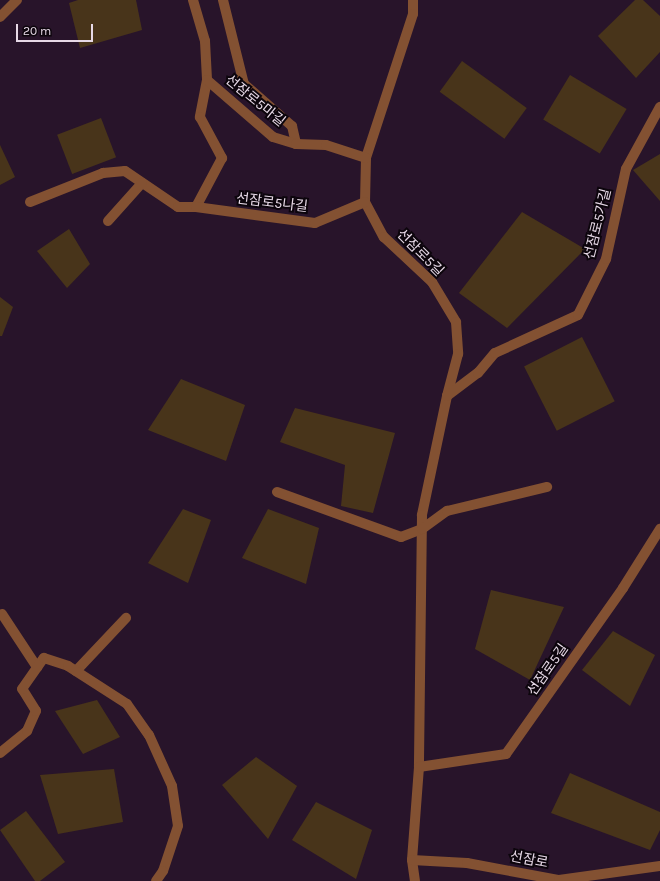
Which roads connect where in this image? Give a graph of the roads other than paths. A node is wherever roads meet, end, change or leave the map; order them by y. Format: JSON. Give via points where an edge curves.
{"nodes":[{"id":1,"x":17,"y":0,"type":"edge"},
{"id":2,"x":193,"y":0,"type":"edge"},
{"id":3,"x":223,"y":0,"type":"edge"},
{"id":4,"x":413,"y":0,"type":"edge"},
{"id":5,"x":0,"y":17,"type":"edge"},
{"id":6,"x":207,"y":80,"type":"junction"},
{"id":7,"x":660,"y":107,"type":"edge"},
{"id":8,"x":296,"y":144,"type":"junction"},
{"id":9,"x":366,"y":158,"type":"junction"},
{"id":10,"x":142,"y":183,"type":"junction"},
{"id":11,"x":30,"y":202,"type":"dead end"},
{"id":12,"x":365,"y":202,"type":"junction"},
{"id":13,"x":196,"y":207,"type":"junction"},
{"id":14,"x":108,"y":221,"type":"dead end"},
{"id":15,"x":447,"y":396,"type":"junction"},
{"id":16,"x":546,"y":487,"type":"dead end"},
{"id":17,"x":277,"y":492,"type":"dead end"},
{"id":18,"x":422,"y":529,"type":"junction"},
{"id":19,"x":660,"y":529,"type":"edge"},
{"id":20,"x":2,"y":614,"type":"dead end"},
{"id":21,"x":126,"y":618,"type":"dead end"},
{"id":22,"x":37,"y":667,"type":"junction"},
{"id":23,"x":76,"y":671,"type":"junction"},
{"id":24,"x":0,"y":753,"type":"edge"},
{"id":25,"x":419,"y":767,"type":"junction"},
{"id":26,"x":412,"y":860,"type":"junction"},
{"id":27,"x":660,"y":866,"type":"edge"},
{"id":28,"x":156,"y":881,"type":"edge"},
{"id":29,"x":415,"y":881,"type":"edge"}],
"edges":[{"from":1,"to":5,"type":"street"},
{"from":2,"to":6,"type":"street","name":"선잠로5마길","via":[[205,41]]},
{"from":3,"to":8,"type":"street","via":[[244,84],[292,126]]},
{"from":4,"to":9,"type":"street","name":"선잠로5길","via":[[413,14]]},
{"from":6,"to":8,"type":"street","name":"선잠로5마길","via":[[273,137]]},
{"from":6,"to":13,"type":"street","via":[[200,117],[222,158]]},
{"from":7,"to":15,"type":"street","name":"선잠로5가길","via":[[626,170],[606,259],[578,315],[495,352],[478,373]]},
{"from":8,"to":9,"type":"street","name":"선잠로5마길","via":[[326,145]]},
{"from":9,"to":12,"type":"street","name":"선잠로5길"},
{"from":10,"to":11,"type":"street","name":"선잠로5나길","via":[[125,171],[103,173]]},
{"from":10,"to":13,"type":"street","name":"선잠로5나길","via":[[178,207]]},
{"from":10,"to":14,"type":"street"},
{"from":12,"to":13,"type":"street","name":"선잠로5나길","via":[[315,223]]},
{"from":12,"to":15,"type":"street","name":"선잠로5길","via":[[384,237],[432,282],[456,322],[458,354]]},
{"from":15,"to":18,"type":"street","name":"선잠로5길","via":[[422,515]]},
{"from":16,"to":18,"type":"street","via":[[448,511]]},
{"from":17,"to":18,"type":"street","via":[[401,537]]},
{"from":18,"to":25,"type":"street","name":"선잠로5길"},
{"from":19,"to":25,"type":"street","name":"선잠로5길","via":[[623,588],[506,754]]},
{"from":20,"to":22,"type":"street"},
{"from":21,"to":23,"type":"street"},
{"from":22,"to":23,"type":"street","via":[[44,658]]},
{"from":22,"to":24,"type":"street","via":[[22,689],[36,711],[27,730]]},
{"from":23,"to":28,"type":"street","via":[[127,704],[149,735],[172,786],[178,826],[163,871]]},
{"from":25,"to":26,"type":"street","name":"선잠로5길"},
{"from":26,"to":27,"type":"street","name":"선잠로","via":[[467,863],[560,880]]},
{"from":26,"to":29,"type":"street"}]}
